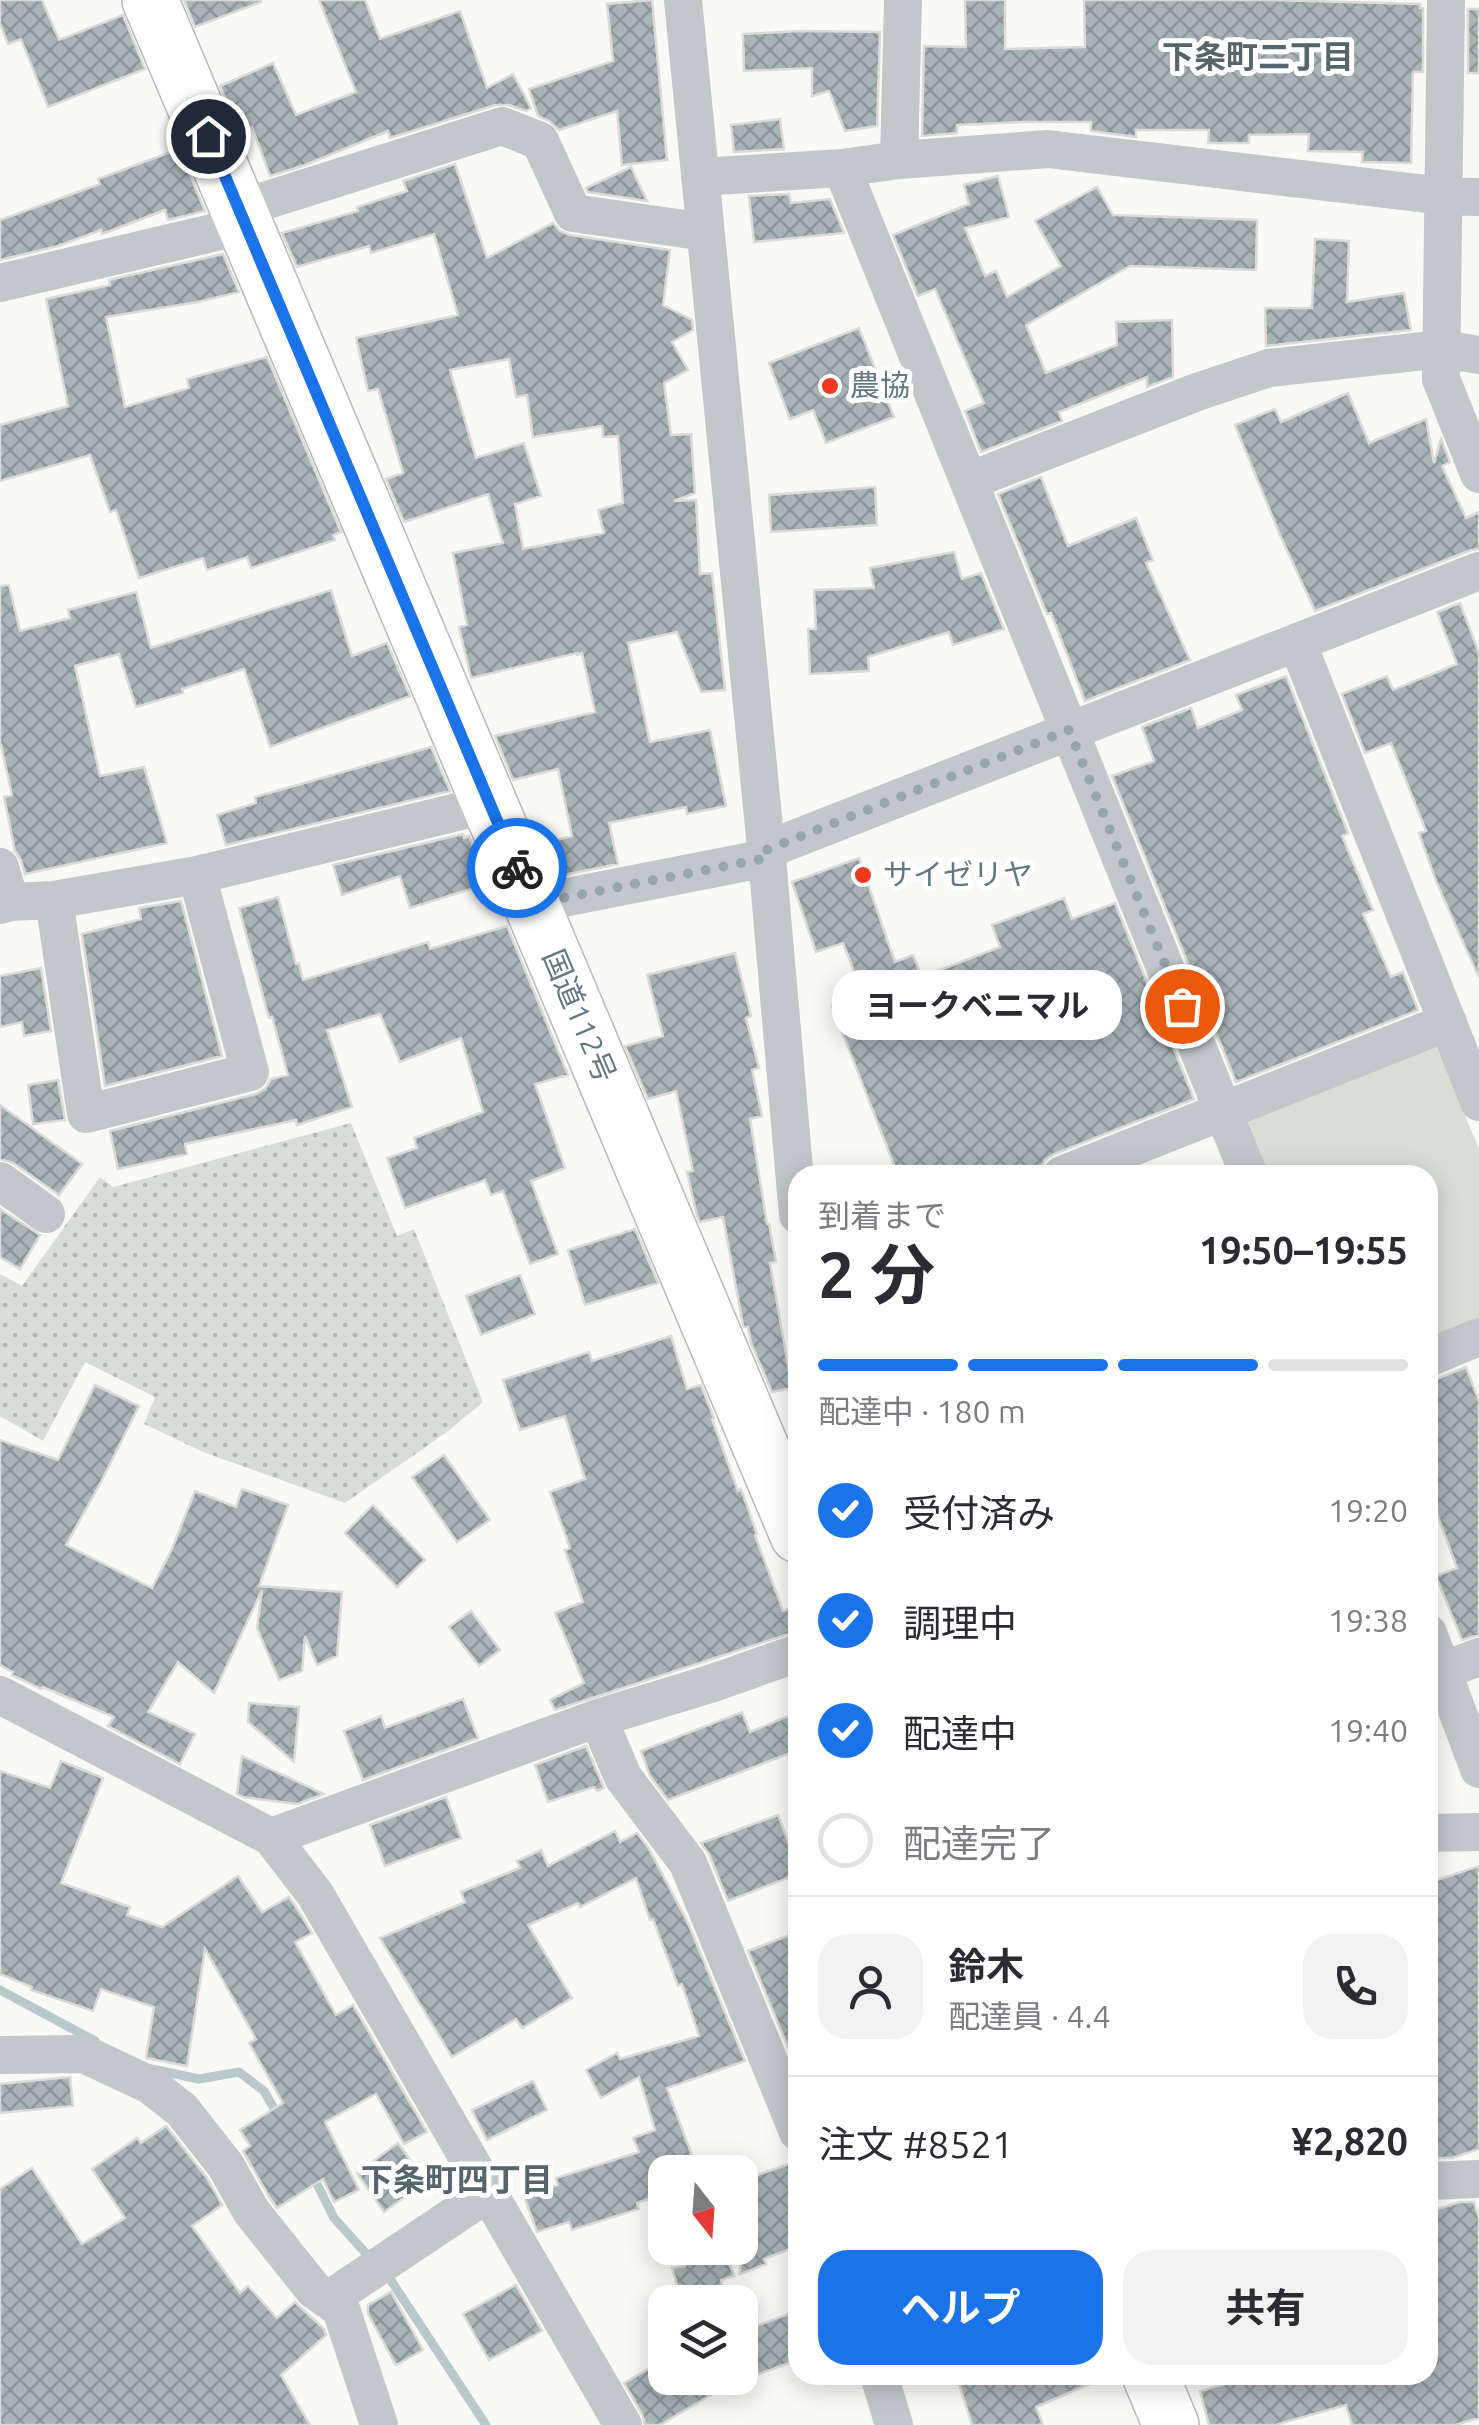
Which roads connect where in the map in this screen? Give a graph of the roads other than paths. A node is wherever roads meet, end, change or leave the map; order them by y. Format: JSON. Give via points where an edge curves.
{"nodes":[{"id":1,"x":150,"y":0,"type":"edge"},
{"id":2,"x":683,"y":0,"type":"edge"},
{"id":3,"x":902,"y":0,"type":"edge"},
{"id":4,"x":1446,"y":0,"type":"edge"},
{"id":5,"x":899,"y":160,"type":"junction"},
{"id":6,"x":842,"y":168,"type":"junction"},
{"id":7,"x":700,"y":177,"type":"junction"},
{"id":8,"x":1462,"y":196,"type":"edge"},
{"id":9,"x":242,"y":217,"type":"junction"},
{"id":10,"x":705,"y":232,"type":"junction"},
{"id":11,"x":0,"y":282,"type":"edge"},
{"id":12,"x":1442,"y":349,"type":"junction"},
{"id":13,"x":1479,"y":355,"type":"edge"},
{"id":14,"x":1479,"y":474,"type":"edge"},
{"id":15,"x":969,"y":481,"type":"junction"},
{"id":16,"x":1479,"y":571,"type":"edge"},
{"id":17,"x":1296,"y":642,"type":"junction"},
{"id":18,"x":1069,"y":730,"type":"junction"},
{"id":19,"x":490,"y":804,"type":"junction"},
{"id":20,"x":766,"y":854,"type":"junction"},
{"id":21,"x":197,"y":874,"type":"junction"},
{"id":22,"x":3,"y":891,"type":"edge"},
{"id":23,"x":54,"y":900,"type":"junction"},
{"id":24,"x":532,"y":904,"type":"junction"},
{"id":25,"x":1448,"y":1022,"type":"junction"},
{"id":26,"x":1479,"y":1102,"type":"edge"},
{"id":27,"x":1224,"y":1110,"type":"junction"},
{"id":28,"x":793,"y":1165,"type":"edge"},
{"id":29,"x":1087,"y":1165,"type":"edge"},
{"id":30,"x":1244,"y":1165,"type":"edge"},
{"id":31,"x":0,"y":1180,"type":"edge"},
{"id":32,"x":46,"y":1214,"type":"dead end"},
{"id":33,"x":1479,"y":1337,"type":"edge"},
{"id":34,"x":1438,"y":1354,"type":"edge"},
{"id":35,"x":788,"y":1511,"type":"edge"},
{"id":36,"x":1479,"y":1656,"type":"edge"},
{"id":37,"x":788,"y":1657,"type":"edge"},
{"id":38,"x":1438,"y":1660,"type":"edge"},
{"id":39,"x":1442,"y":1671,"type":"junction"},
{"id":40,"x":0,"y":1694,"type":"edge"},
{"id":41,"x":598,"y":1718,"type":"junction"},
{"id":42,"x":1479,"y":1769,"type":"edge"},
{"id":43,"x":1438,"y":1832,"type":"edge"},
{"id":44,"x":1479,"y":1832,"type":"edge"},
{"id":45,"x":271,"y":1837,"type":"junction"},
{"id":46,"x":0,"y":2055,"type":"edge"},
{"id":47,"x":788,"y":2108,"type":"edge"},
{"id":48,"x":1479,"y":2179,"type":"edge"},
{"id":49,"x":1438,"y":2181,"type":"edge"},
{"id":50,"x":488,"y":2193,"type":"junction"},
{"id":51,"x":328,"y":2300,"type":"junction"},
{"id":52,"x":882,"y":2385,"type":"edge"},
{"id":53,"x":1154,"y":2385,"type":"edge"},
{"id":54,"x":378,"y":2425,"type":"edge"},
{"id":55,"x":623,"y":2425,"type":"edge"},
{"id":56,"x":894,"y":2425,"type":"edge"},
{"id":57,"x":1171,"y":2425,"type":"edge"}],
"edges":[{"from":1,"to":9,"type":"highway","name":"国道112号"},
{"from":2,"to":7,"type":"street"},
{"from":3,"to":5,"type":"street"},
{"from":4,"to":8,"type":"street"},
{"from":5,"to":6,"type":"street"},
{"from":5,"to":8,"type":"street","via":[[1048,150]]},
{"from":6,"to":7,"type":"street"},
{"from":6,"to":15,"type":"street"},
{"from":7,"to":10,"type":"street"},
{"from":8,"to":12,"type":"street"},
{"from":9,"to":10,"type":"street","via":[[502,126],[540,142],[573,213]]},
{"from":9,"to":11,"type":"street"},
{"from":9,"to":19,"type":"highway","name":"国道112号"},
{"from":10,"to":20,"type":"street"},
{"from":12,"to":13,"type":"street"},
{"from":12,"to":14,"type":"street","via":[[1441,380]]},
{"from":12,"to":15,"type":"street","via":[[1270,368]]},
{"from":15,"to":18,"type":"street"},
{"from":16,"to":17,"type":"street"},
{"from":17,"to":18,"type":"street"},
{"from":17,"to":25,"type":"street"},
{"from":18,"to":20,"type":"street"},
{"from":18,"to":27,"type":"street"},
{"from":19,"to":21,"type":"street"},
{"from":19,"to":24,"type":"highway","name":"国道112号"},
{"from":20,"to":24,"type":"street"},
{"from":20,"to":28,"type":"street"},
{"from":21,"to":23,"type":"street"},
{"from":21,"to":23,"type":"street","via":[[250,1072],[86,1114]]},
{"from":22,"to":23,"type":"street"},
{"from":24,"to":35,"type":"highway","name":"国道112号"},
{"from":25,"to":26,"type":"street"},
{"from":25,"to":27,"type":"street"},
{"from":27,"to":29,"type":"street"},
{"from":27,"to":30,"type":"street"},
{"from":31,"to":32,"type":"street"},
{"from":33,"to":34,"type":"street"},
{"from":36,"to":39,"type":"street"},
{"from":37,"to":41,"type":"street"},
{"from":38,"to":39,"type":"street"},
{"from":39,"to":42,"type":"street"},
{"from":40,"to":45,"type":"street"},
{"from":41,"to":45,"type":"street"},
{"from":41,"to":47,"type":"street","via":[[623,1776],[688,1863]]},
{"from":43,"to":44,"type":"street"},
{"from":45,"to":50,"type":"street","via":[[314,1894]]},
{"from":46,"to":51,"type":"street","via":[[84,2054],[150,2085],[182,2110],[251,2211]]},
{"from":48,"to":49,"type":"street"},
{"from":50,"to":51,"type":"street"},
{"from":50,"to":55,"type":"street"},
{"from":51,"to":54,"type":"street","via":[[341,2309]]},
{"from":52,"to":56,"type":"street"},
{"from":53,"to":57,"type":"highway"}]}
